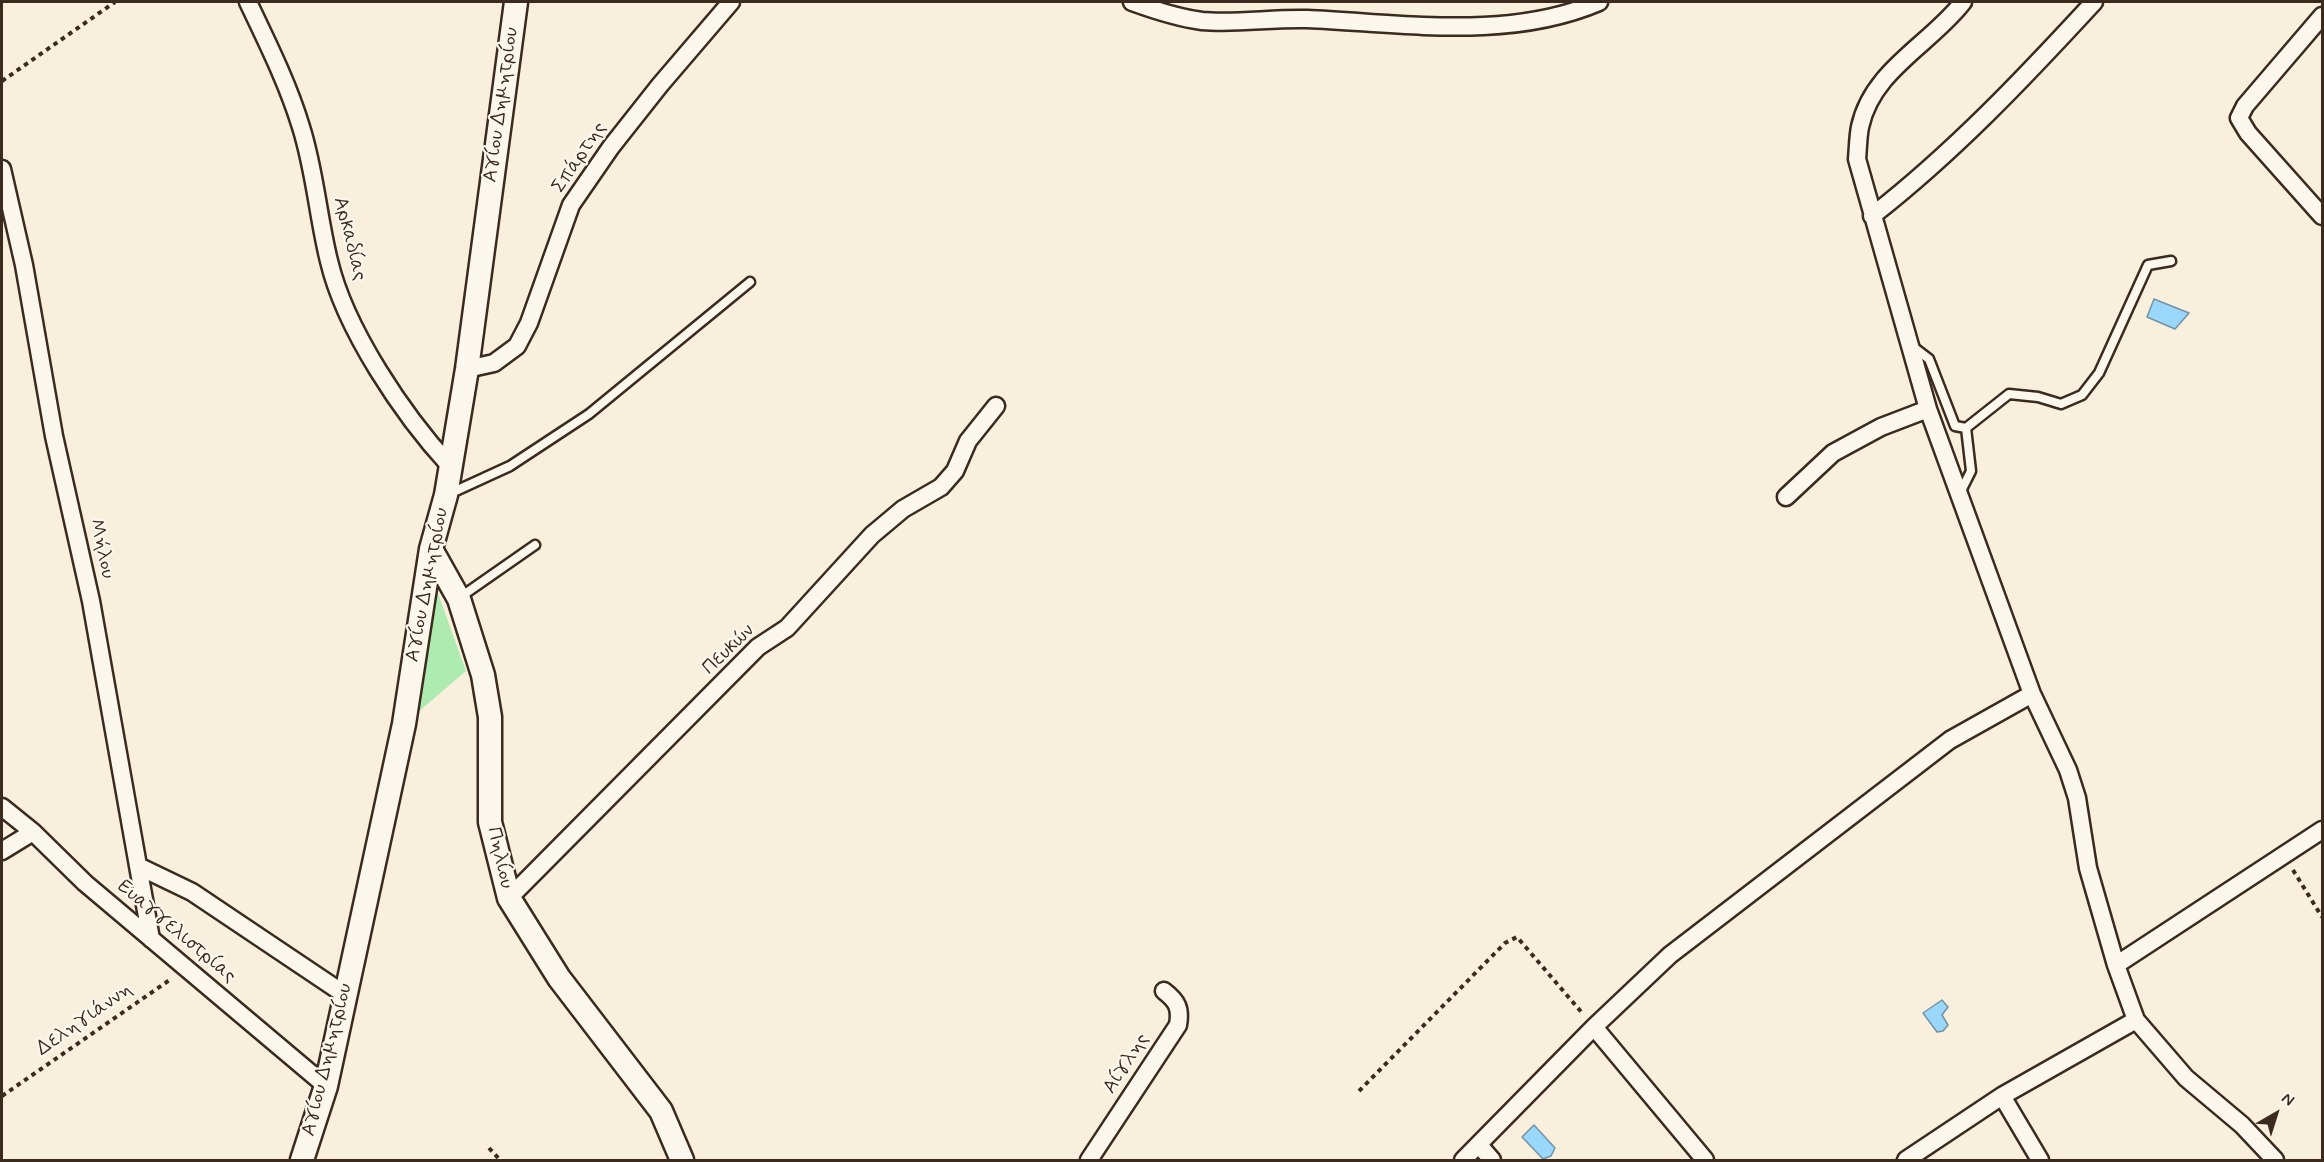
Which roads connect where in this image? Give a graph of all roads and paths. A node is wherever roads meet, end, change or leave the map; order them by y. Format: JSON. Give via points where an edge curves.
{"nodes":[{"id":1,"x":115,"y":2,"type":"edge"},
{"id":2,"x":248,"y":2,"type":"edge"},
{"id":3,"x":516,"y":2,"type":"edge"},
{"id":4,"x":731,"y":2,"type":"edge"},
{"id":5,"x":1132,"y":2,"type":"edge"},
{"id":6,"x":1599,"y":2,"type":"edge"},
{"id":7,"x":1963,"y":2,"type":"edge"},
{"id":8,"x":2094,"y":2,"type":"edge"},
{"id":9,"x":1158,"y":6,"type":"edge"},
{"id":10,"x":2322,"y":16,"type":"edge"},
{"id":11,"x":2,"y":81,"type":"edge"},
{"id":12,"x":2,"y":168,"type":"edge"},
{"id":13,"x":1872,"y":216,"type":"junction"},
{"id":14,"x":2322,"y":216,"type":"edge"},
{"id":15,"x":2171,"y":261,"type":"dead end"},
{"id":16,"x":750,"y":282,"type":"dead end"},
{"id":17,"x":1910,"y":344,"type":"junction"},
{"id":18,"x":467,"y":369,"type":"junction"},
{"id":19,"x":996,"y":406,"type":"dead end"},
{"id":20,"x":1928,"y":409,"type":"junction"},
{"id":21,"x":1966,"y":428,"type":"junction"},
{"id":22,"x":450,"y":466,"type":"junction"},
{"id":23,"x":1960,"y":493,"type":"junction"},
{"id":24,"x":446,"y":495,"type":"junction"},
{"id":25,"x":1786,"y":496,"type":"dead end"},
{"id":26,"x":535,"y":544,"type":"dead end"},
{"id":27,"x":431,"y":549,"type":"junction"},
{"id":28,"x":459,"y":599,"type":"junction"},
{"id":29,"x":2032,"y":694,"type":"junction"},
{"id":30,"x":2,"y":807,"type":"edge"},
{"id":31,"x":2322,"y":830,"type":"edge"},
{"id":32,"x":33,"y":832,"type":"junction"},
{"id":33,"x":2,"y":852,"type":"edge"},
{"id":34,"x":2284,"y":854,"type":"junction"},
{"id":35,"x":138,"y":866,"type":"junction"},
{"id":36,"x":509,"y":898,"type":"junction"},
{"id":37,"x":2322,"y":917,"type":"edge"},
{"id":38,"x":151,"y":939,"type":"junction"},
{"id":39,"x":2116,"y":965,"type":"junction"},
{"id":40,"x":187,"y":968,"type":"junction"},
{"id":41,"x":1164,"y":991,"type":"dead end"},
{"id":42,"x":344,"y":994,"type":"junction"},
{"id":43,"x":2136,"y":1020,"type":"junction"},
{"id":44,"x":1594,"y":1027,"type":"junction"},
{"id":45,"x":326,"y":1086,"type":"junction"},
{"id":46,"x":1359,"y":1091,"type":"dead end"},
{"id":47,"x":2,"y":1096,"type":"edge"},
{"id":48,"x":2002,"y":1096,"type":"junction"},
{"id":49,"x":1479,"y":1145,"type":"junction"},
{"id":50,"x":489,"y":1148,"type":"dead end"},
{"id":51,"x":1906,"y":1160,"type":"edge"},
{"id":52,"x":302,"y":1161,"type":"edge"},
{"id":53,"x":500,"y":1161,"type":"edge"},
{"id":54,"x":682,"y":1161,"type":"edge"},
{"id":55,"x":1089,"y":1161,"type":"edge"},
{"id":56,"x":1462,"y":1161,"type":"edge"},
{"id":57,"x":1492,"y":1161,"type":"edge"},
{"id":58,"x":1705,"y":1161,"type":"edge"},
{"id":59,"x":2040,"y":1161,"type":"edge"},
{"id":60,"x":2275,"y":1161,"type":"edge"}],
"edges":[{"from":1,"to":11,"type":"path"},
{"from":2,"to":22,"type":"street","name":"Αρκαδίας","via":[[276,60],[301,127],[329,262],[349,316],[420,434]]},
{"from":3,"to":18,"type":"street","name":"Αγίου Δημητρίου"},
{"from":4,"to":18,"type":"street","name":"Σπάρτης","via":[[660,85],[571,205],[517,346],[494,363]]},
{"from":5,"to":9,"type":"street"},
{"from":6,"to":9,"type":"street","via":[[1508,25],[1475,27],[1303,19],[1202,21]]},
{"from":7,"to":13,"type":"street","via":[[1886,77],[1871,98],[1861,125],[1857,159]]},
{"from":8,"to":13,"type":"street","via":[[1941,159]]},
{"from":10,"to":14,"type":"street","via":[[2239,118]]},
{"from":12,"to":35,"type":"street","name":"Μήλου","via":[[24,265],[54,436],[91,601]]},
{"from":13,"to":17,"type":"street"},
{"from":15,"to":21,"type":"lane","via":[[2148,265],[2099,373],[2082,395],[2061,404],[2009,394]]},
{"from":16,"to":24,"type":"lane","via":[[588,414],[510,466]]},
{"from":17,"to":20,"type":"street"},
{"from":17,"to":21,"type":"lane","via":[[1929,359],[1955,426]]},
{"from":18,"to":22,"type":"street","name":"Αγίου Δημητρίου"},
{"from":19,"to":36,"type":"street","name":"Πευκών","via":[[968,441],[955,471],[941,487],[903,509],[872,535],[788,628],[758,646]]},
{"from":20,"to":23,"type":"street"},
{"from":20,"to":25,"type":"street","via":[[1856,439],[1833,453]]},
{"from":21,"to":23,"type":"lane","via":[[1971,471]]},
{"from":22,"to":24,"type":"street","name":"Αγίου Δημητρίου"},
{"from":23,"to":29,"type":"street"},
{"from":24,"to":27,"type":"street","name":"Αγίου Δημητρίου"},
{"from":26,"to":28,"type":"lane"},
{"from":27,"to":28,"type":"street","name":"Πηλίου"},
{"from":27,"to":42,"type":"street","name":"Αγίου Δημητρίου","via":[[404,724]]},
{"from":28,"to":36,"type":"street","name":"Πηλίου","via":[[483,675],[490,717],[490,822]]},
{"from":29,"to":39,"type":"street","via":[[2064,760],[2077,798],[2088,868]]},
{"from":29,"to":44,"type":"street","via":[[1950,740],[1754,889],[1670,955]]},
{"from":30,"to":32,"type":"street","name":"Ευαγγελιστρίας"},
{"from":31,"to":34,"type":"street"},
{"from":32,"to":33,"type":"street"},
{"from":32,"to":38,"type":"street","name":"Ευαγγελιστρίας"},
{"from":34,"to":37,"type":"path"},
{"from":34,"to":39,"type":"street"},
{"from":35,"to":38,"type":"street","name":"Μήλου"},
{"from":35,"to":42,"type":"street","via":[[192,892]]},
{"from":36,"to":54,"type":"street","name":"Πηλίου","via":[[559,978],[661,1111]]},
{"from":38,"to":40,"type":"street","name":"Ευαγγελιστρίας"},
{"from":39,"to":43,"type":"street"},
{"from":40,"to":45,"type":"street","name":"Ευαγγελιστρίας"},
{"from":40,"to":47,"type":"path","name":"Δεληγιάννη"},
{"from":41,"to":55,"type":"street","name":"Αίγλης","via":[[1176,1001],[1178,1025]]},
{"from":42,"to":45,"type":"street","name":"Αγίου Δημητρίου"},
{"from":43,"to":48,"type":"street"},
{"from":43,"to":60,"type":"street","via":[[2186,1078],[2242,1125]]},
{"from":44,"to":46,"type":"path","via":[[1517,937],[1505,943]]},
{"from":44,"to":49,"type":"street"},
{"from":44,"to":58,"type":"street"},
{"from":45,"to":52,"type":"street","name":"Αγίου Δημητρίου"},
{"from":48,"to":51,"type":"street"},
{"from":48,"to":59,"type":"street"},
{"from":49,"to":56,"type":"street"},
{"from":49,"to":57,"type":"street"},
{"from":50,"to":53,"type":"path"}]}
